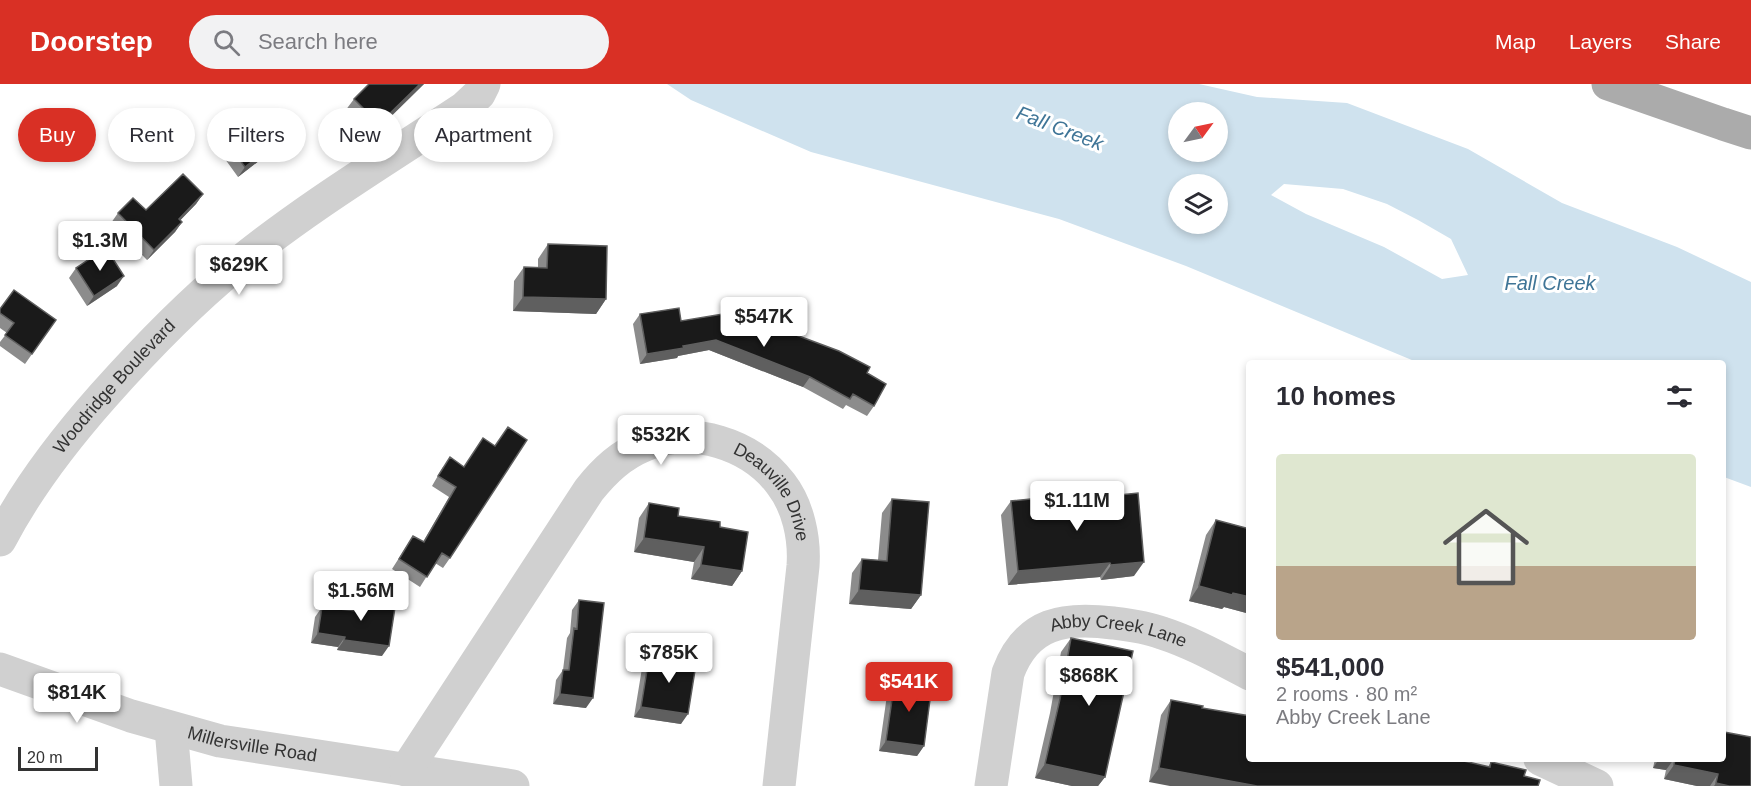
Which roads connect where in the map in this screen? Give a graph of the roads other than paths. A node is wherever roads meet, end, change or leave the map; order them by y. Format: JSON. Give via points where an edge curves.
{"nodes":[{"id":1,"x":484,"y":84,"type":"edge"},
{"id":2,"x":1608,"y":84,"type":"edge"},
{"id":3,"x":1751,"y":132,"type":"edge"},
{"id":4,"x":0,"y":540,"type":"edge"},
{"id":5,"x":0,"y":669,"type":"edge"},
{"id":6,"x":1246,"y":672,"type":"edge"},
{"id":7,"x":171,"y":728,"type":"junction"},
{"id":8,"x":1546,"y":762,"type":"edge"},
{"id":9,"x":406,"y":771,"type":"junction"},
{"id":10,"x":176,"y":786,"type":"edge"},
{"id":11,"x":513,"y":786,"type":"edge"},
{"id":12,"x":779,"y":786,"type":"edge"},
{"id":13,"x":991,"y":786,"type":"edge"},
{"id":14,"x":1597,"y":786,"type":"edge"}],
"edges":[{"from":1,"to":4,"type":"street","name":"Woodridge Boulevard","via":[[464,108],[292,222],[182,313],[134,361],[62,445]]},
{"from":2,"to":3,"type":"main road"},
{"from":5,"to":7,"type":"street","name":"Millersville Road"},
{"from":6,"to":13,"type":"street","name":"Abby Creek Lane","via":[[1161,632],[1130,624],[1069,621],[1052,625],[1036,633],[1013,659]]},
{"from":7,"to":9,"type":"street","name":"Millersville Road","via":[[220,741]]},
{"from":7,"to":10,"type":"street"},
{"from":8,"to":14,"type":"street"},
{"from":9,"to":11,"type":"street","name":"Millersville Road"},
{"from":9,"to":12,"type":"street","name":"Deauville Drive","via":[[597,480],[614,462],[647,444],[695,437],[743,451],[772,474],[787,494],[803,540]]}]}
